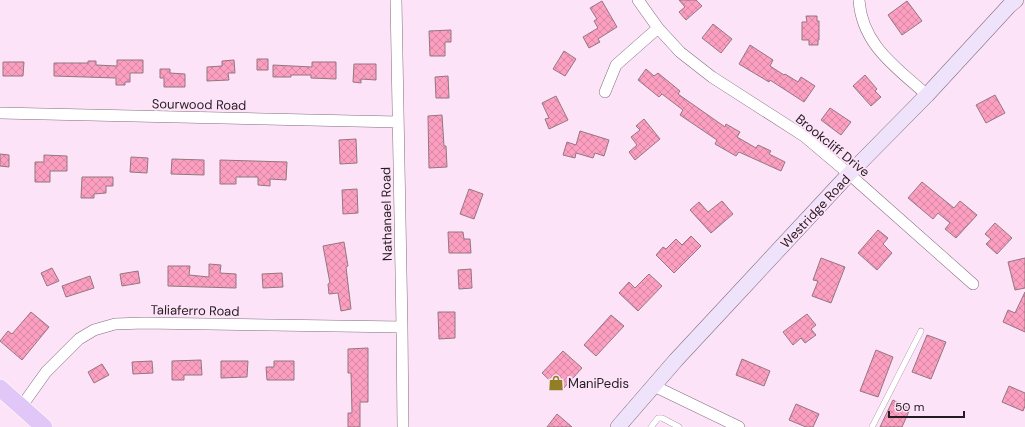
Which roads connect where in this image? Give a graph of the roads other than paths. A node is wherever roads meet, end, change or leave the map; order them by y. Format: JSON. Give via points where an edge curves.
{"nodes":[{"id":1,"x":396,"y":0,"type":"edge"},
{"id":2,"x":638,"y":0,"type":"edge"},
{"id":3,"x":858,"y":0,"type":"edge"},
{"id":4,"x":1016,"y":0,"type":"edge"},
{"id":5,"x":658,"y":28,"type":"junction"},
{"id":6,"x":605,"y":92,"type":"dead end"},
{"id":7,"x":927,"y":95,"type":"junction"},
{"id":8,"x":0,"y":113,"type":"edge"},
{"id":9,"x":398,"y":122,"type":"junction"},
{"id":10,"x":849,"y":174,"type":"junction"},
{"id":11,"x":973,"y":284,"type":"dead end"},
{"id":12,"x":402,"y":327,"type":"junction"},
{"id":13,"x":920,"y":331,"type":"dead end"},
{"id":14,"x":654,"y":386,"type":"junction"},
{"id":15,"x":0,"y":388,"type":"edge"},
{"id":16,"x":21,"y":407,"type":"junction"},
{"id":17,"x":732,"y":425,"type":"edge"},
{"id":18,"x":44,"y":427,"type":"edge"},
{"id":19,"x":403,"y":427,"type":"edge"},
{"id":20,"x":618,"y":427,"type":"edge"},
{"id":21,"x":651,"y":427,"type":"edge"},
{"id":22,"x":679,"y":427,"type":"edge"},
{"id":23,"x":872,"y":427,"type":"edge"}],
"edges":[{"from":1,"to":9,"type":"street","name":"Nathanael Road"},
{"from":2,"to":5,"type":"street","name":"Brookcliff Drive"},
{"from":3,"to":7,"type":"street","via":[[860,16],[873,43]]},
{"from":4,"to":7,"type":"main road","name":"Westridge Road"},
{"from":5,"to":6,"type":"street","via":[[616,65]]},
{"from":5,"to":10,"type":"street","name":"Brookcliff Drive","via":[[680,52],[712,77],[804,136]]},
{"from":7,"to":10,"type":"main road","name":"Westridge Road"},
{"from":8,"to":9,"type":"street","name":"Sourwood Road"},
{"from":9,"to":12,"type":"street","name":"Nathanael Road"},
{"from":10,"to":11,"type":"street","name":"Brookcliff Drive"},
{"from":10,"to":14,"type":"main road","name":"Westridge Road"},
{"from":12,"to":16,"type":"street","name":"Taliaferro Road","via":[[115,324],[94,330],[80,339],[46,372]]},
{"from":12,"to":19,"type":"street","name":"Nathanael Road"},
{"from":13,"to":23,"type":"lane"},
{"from":14,"to":17,"type":"street"},
{"from":14,"to":20,"type":"main road","name":"Westridge Road"},
{"from":15,"to":16,"type":"main road"},
{"from":16,"to":18,"type":"main road"},
{"from":21,"to":22,"type":"lane","via":[[658,418],[662,418]]}]}
